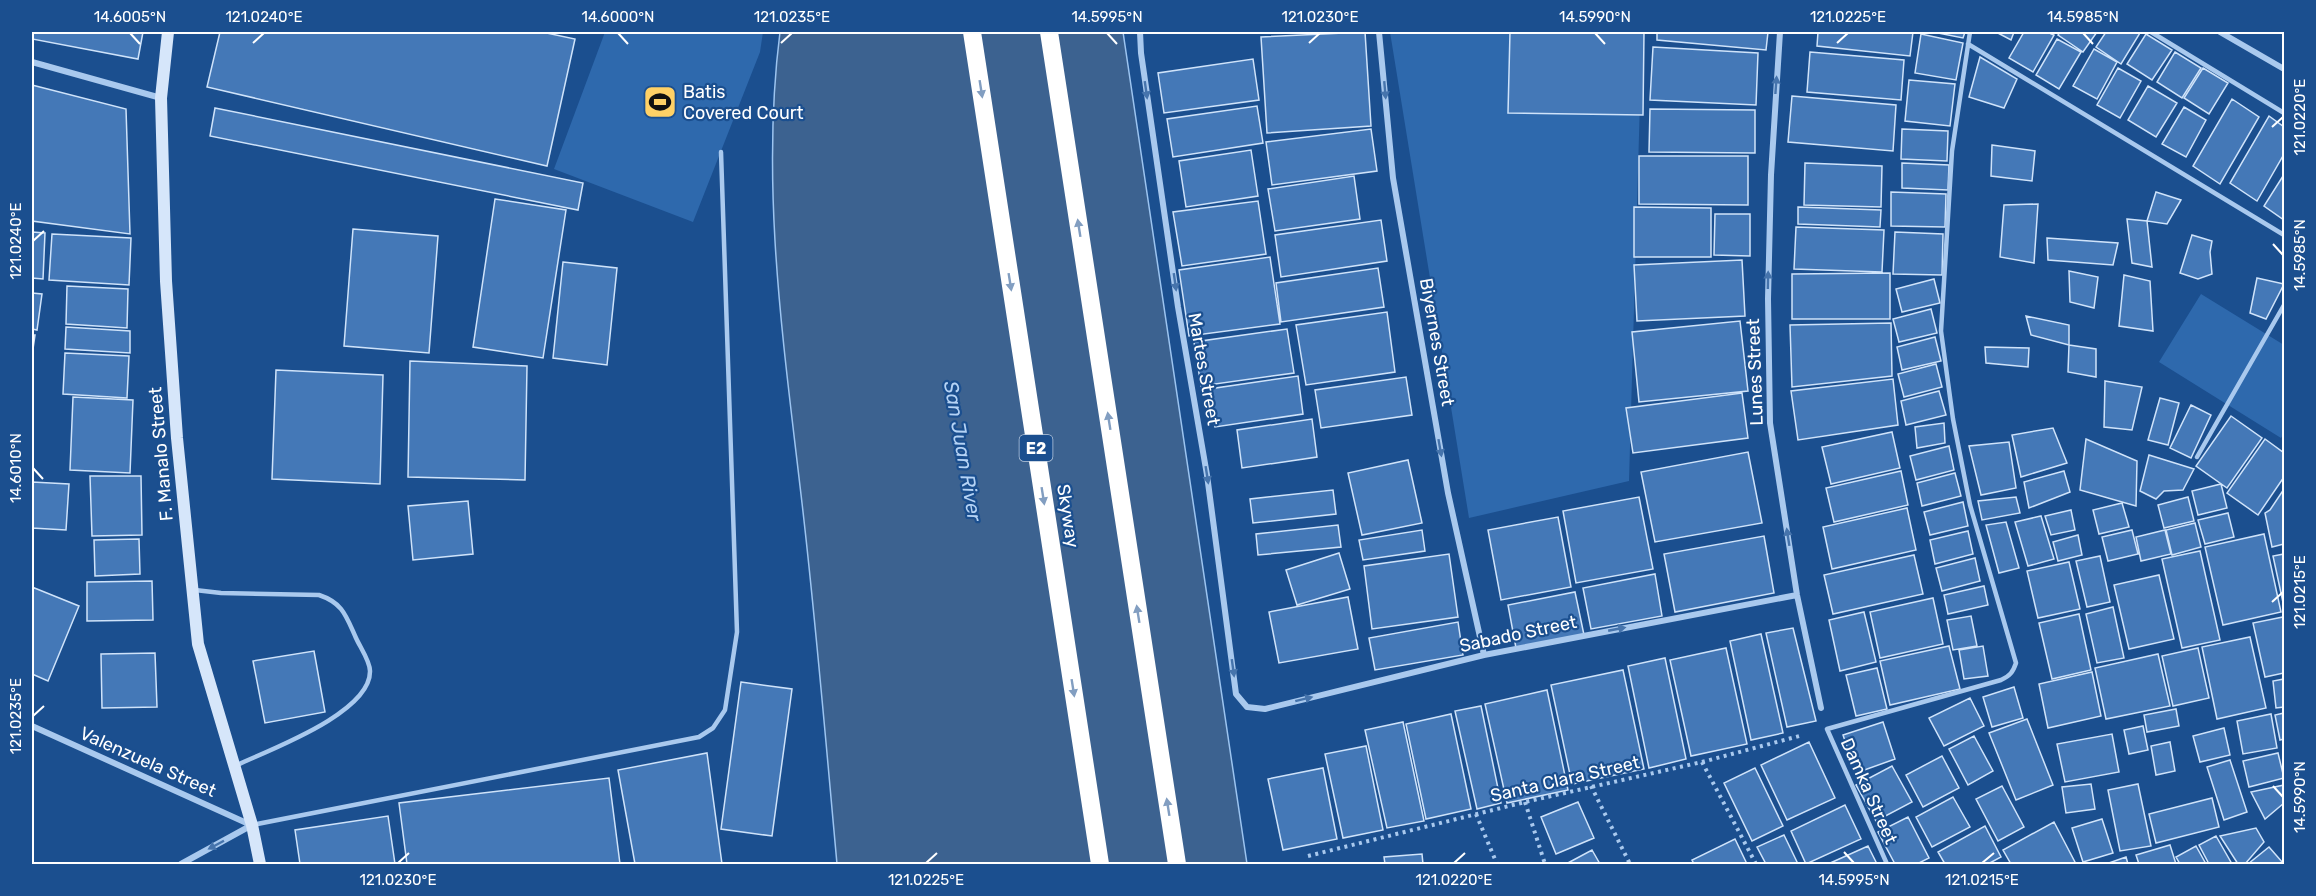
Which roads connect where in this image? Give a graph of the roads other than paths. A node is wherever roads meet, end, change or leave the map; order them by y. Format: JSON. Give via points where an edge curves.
{"nodes":[{"id":1,"x":168,"y":32,"type":"edge"},
{"id":2,"x":972,"y":32,"type":"edge"},
{"id":3,"x":1049,"y":32,"type":"edge"},
{"id":4,"x":1140,"y":32,"type":"edge"},
{"id":5,"x":1379,"y":32,"type":"edge"},
{"id":6,"x":1780,"y":32,"type":"edge"},
{"id":7,"x":1970,"y":32,"type":"edge"},
{"id":8,"x":2151,"y":32,"type":"edge"},
{"id":9,"x":2220,"y":32,"type":"edge"},
{"id":10,"x":1968,"y":44,"type":"junction"},
{"id":11,"x":32,"y":62,"type":"edge"},
{"id":12,"x":2284,"y":69,"type":"edge"},
{"id":13,"x":161,"y":98,"type":"junction"},
{"id":14,"x":2284,"y":113,"type":"edge"},
{"id":15,"x":721,"y":152,"type":"dead end"},
{"id":16,"x":2284,"y":235,"type":"edge"},
{"id":17,"x":2284,"y":305,"type":"edge"},
{"id":18,"x":2197,"y":457,"type":"dead end"},
{"id":19,"x":193,"y":590,"type":"junction"},
{"id":20,"x":1797,"y":595,"type":"junction"},
{"id":21,"x":1484,"y":655,"type":"junction"},
{"id":22,"x":1247,"y":707,"type":"joint"},
{"id":23,"x":1821,"y":708,"type":"dead end"},
{"id":24,"x":32,"y":726,"type":"edge"},
{"id":25,"x":234,"y":766,"type":"junction"},
{"id":26,"x":252,"y":825,"type":"junction"},
{"id":27,"x":184,"y":863,"type":"edge"},
{"id":28,"x":260,"y":864,"type":"edge"},
{"id":29,"x":1100,"y":864,"type":"edge"},
{"id":30,"x":1177,"y":864,"type":"edge"},
{"id":31,"x":1887,"y":864,"type":"edge"}],
"edges":[{"from":1,"to":13,"type":"street","name":"F. Manalo Street"},
{"from":2,"to":29,"type":"highway","name":"Skyway","number":"E2","one_way":true},
{"from":30,"to":3,"type":"highway","one_way":true},
{"from":4,"to":22,"type":"street","name":"Martes Street","one_way":true,"via":[[1236,694]]},
{"from":5,"to":21,"type":"street","name":"Biyernes Street","one_way":true,"via":[[1395,190],[1448,493]]},
{"from":20,"to":6,"type":"street","name":"Lunes Street","one_way":true,"via":[[1770,423],[1767,298]]},
{"from":7,"to":10,"type":"lane"},
{"from":8,"to":14,"type":"lane"},
{"from":9,"to":12,"type":"street"},
{"from":10,"to":16,"type":"lane"},
{"from":10,"to":31,"type":"lane","name":"Damka Street","via":[[1952,151],[1941,331],[1970,505],[2016,663],[2008,677],[2001,680],[1827,729]]},
{"from":11,"to":13,"type":"street"},
{"from":13,"to":19,"type":"street","name":"F. Manalo Street","via":[[166,281]]},
{"from":15,"to":26,"type":"lane","via":[[737,632],[725,710],[713,728],[699,737]]},
{"from":17,"to":18,"type":"lane"},
{"from":19,"to":25,"type":"street","name":"F. Manalo Street","via":[[198,644]]},
{"from":19,"to":25,"type":"lane","via":[[319,595],[332,599],[343,610],[370,670],[368,684],[359,698],[330,722]]},
{"from":21,"to":20,"type":"street","name":"Sabado Street","one_way":true},
{"from":20,"to":23,"type":"street","name":"Lunes Street"},
{"from":22,"to":21,"type":"street","name":"Sabado Street","one_way":true,"via":[[1265,709]]},
{"from":24,"to":26,"type":"street","name":"Valenzuela Street"},
{"from":25,"to":26,"type":"street","name":"F. Manalo Street"},
{"from":26,"to":27,"type":"street","one_way":true},
{"from":26,"to":28,"type":"street","name":"F. Manalo Street"}]}
